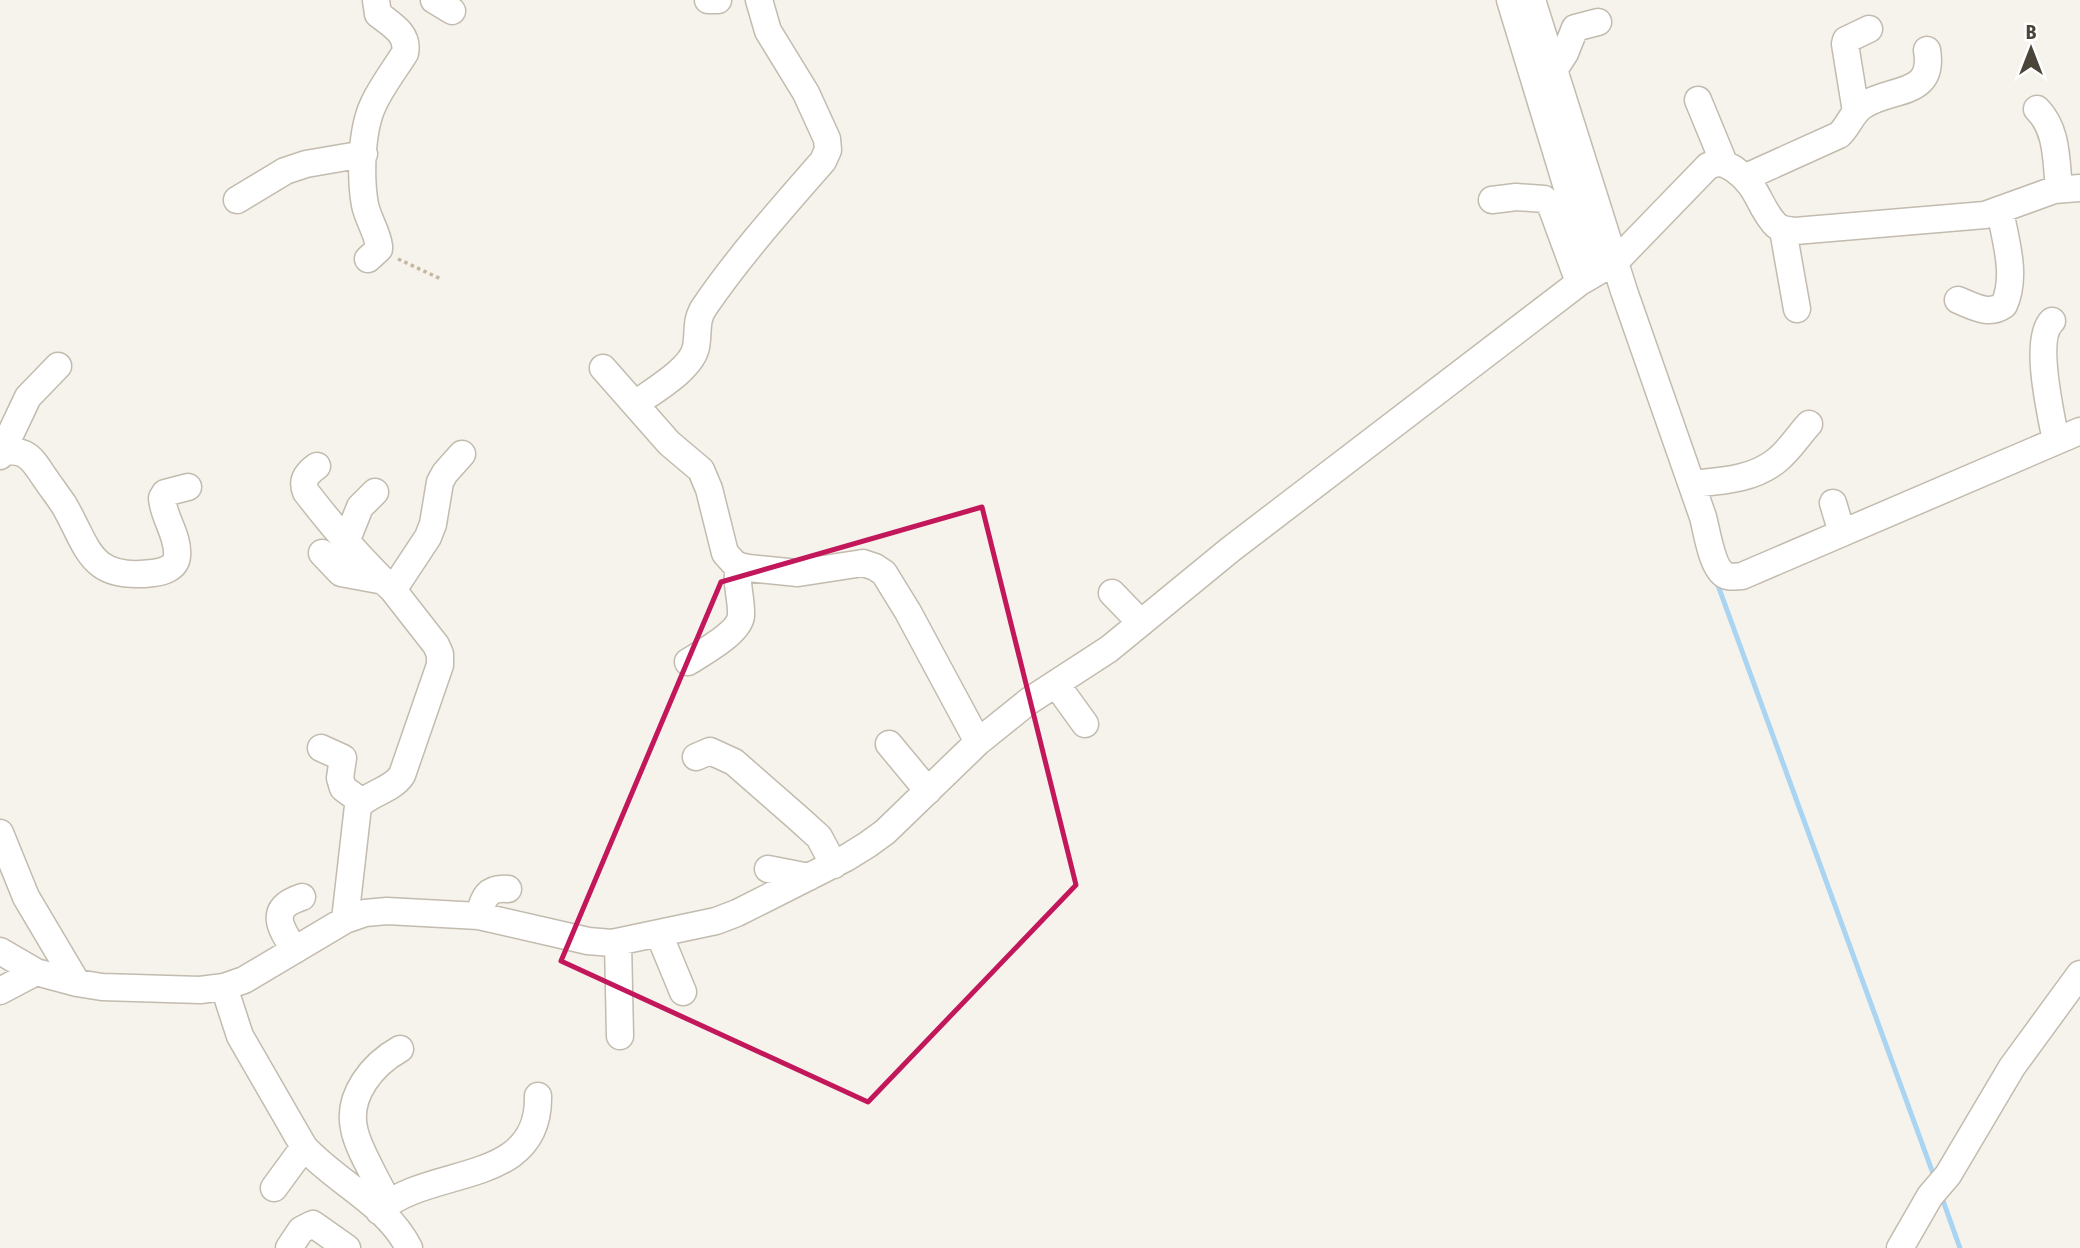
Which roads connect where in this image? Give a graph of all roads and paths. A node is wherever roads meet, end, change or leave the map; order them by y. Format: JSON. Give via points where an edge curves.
{"nodes":[{"id":1,"x":376,"y":0,"type":"edge"},
{"id":2,"x":708,"y":0,"type":"edge"},
{"id":3,"x":718,"y":0,"type":"edge"},
{"id":4,"x":759,"y":0,"type":"edge"},
{"id":5,"x":1510,"y":0,"type":"edge"},
{"id":6,"x":1532,"y":0,"type":"edge"},
{"id":7,"x":1598,"y":22,"type":"dead end"},
{"id":8,"x":1869,"y":29,"type":"dead end"},
{"id":9,"x":1927,"y":50,"type":"dead end"},
{"id":10,"x":1554,"y":70,"type":"junction"},
{"id":11,"x":1698,"y":100,"type":"dead end"},
{"id":12,"x":2037,"y":109,"type":"dead end"},
{"id":13,"x":1856,"y":112,"type":"junction"},
{"id":14,"x":364,"y":154,"type":"junction"},
{"id":15,"x":1724,"y":163,"type":"junction"},
{"id":16,"x":1746,"y":177,"type":"junction"},
{"id":17,"x":2069,"y":188,"type":"edge"},
{"id":18,"x":237,"y":200,"type":"dead end"},
{"id":19,"x":1492,"y":200,"type":"dead end"},
{"id":20,"x":2000,"y":211,"type":"junction"},
{"id":21,"x":1783,"y":230,"type":"junction"},
{"id":22,"x":373,"y":254,"type":"joint"},
{"id":23,"x":1599,"y":271,"type":"junction"},
{"id":24,"x":441,"y":279,"type":"dead end"},
{"id":25,"x":1958,"y":300,"type":"dead end"},
{"id":26,"x":1797,"y":309,"type":"dead end"},
{"id":27,"x":2052,"y":321,"type":"dead end"},
{"id":28,"x":58,"y":366,"type":"dead end"},
{"id":29,"x":603,"y":368,"type":"dead end"},
{"id":30,"x":635,"y":404,"type":"junction"},
{"id":31,"x":1809,"y":424,"type":"dead end"},
{"id":32,"x":2068,"y":436,"type":"edge"},
{"id":33,"x":1,"y":453,"type":"edge"},
{"id":34,"x":462,"y":454,"type":"dead end"},
{"id":35,"x":317,"y":466,"type":"dead end"},
{"id":36,"x":1692,"y":484,"type":"junction"},
{"id":37,"x":188,"y":487,"type":"dead end"},
{"id":38,"x":375,"y":492,"type":"dead end"},
{"id":39,"x":1833,"y":503,"type":"dead end"},
{"id":40,"x":1842,"y":533,"type":"junction"},
{"id":41,"x":346,"y":542,"type":"junction"},
{"id":42,"x":322,"y":553,"type":"dead end"},
{"id":43,"x":738,"y":566,"type":"junction"},
{"id":44,"x":388,"y":585,"type":"junction"},
{"id":45,"x":1112,"y":593,"type":"dead end"},
{"id":46,"x":1141,"y":623,"type":"junction"},
{"id":47,"x":688,"y":662,"type":"dead end"},
{"id":48,"x":1056,"y":684,"type":"junction"},
{"id":49,"x":1085,"y":724,"type":"dead end"},
{"id":50,"x":978,"y":742,"type":"junction"},
{"id":51,"x":889,"y":744,"type":"dead end"},
{"id":52,"x":321,"y":748,"type":"dead end"},
{"id":53,"x":696,"y":757,"type":"dead end"},
{"id":54,"x":928,"y":791,"type":"junction"},
{"id":55,"x":362,"y":802,"type":"junction"},
{"id":56,"x":0,"y":833,"type":"edge"},
{"id":57,"x":834,"y":865,"type":"junction"},
{"id":58,"x":768,"y":869,"type":"dead end"},
{"id":59,"x":809,"y":877,"type":"junction"},
{"id":60,"x":508,"y":889,"type":"dead end"},
{"id":61,"x":302,"y":897,"type":"dead end"},
{"id":62,"x":479,"y":916,"type":"junction"},
{"id":63,"x":345,"y":920,"type":"junction"},
{"id":64,"x":659,"y":934,"type":"junction"},
{"id":65,"x":618,"y":942,"type":"junction"},
{"id":66,"x":295,"y":950,"type":"junction"},
{"id":67,"x":0,"y":951,"type":"edge"},
{"id":68,"x":36,"y":972,"type":"junction"},
{"id":69,"x":2080,"y":974,"type":"edge"},
{"id":70,"x":77,"y":983,"type":"junction"},
{"id":71,"x":224,"y":987,"type":"junction"},
{"id":72,"x":0,"y":991,"type":"edge"},
{"id":73,"x":683,"y":992,"type":"dead end"},
{"id":74,"x":620,"y":1036,"type":"dead end"},
{"id":75,"x":400,"y":1049,"type":"dead end"},
{"id":76,"x":538,"y":1097,"type":"dead end"},
{"id":77,"x":304,"y":1147,"type":"junction"},
{"id":78,"x":274,"y":1188,"type":"dead end"},
{"id":79,"x":383,"y":1207,"type":"junction"},
{"id":80,"x":289,"y":1248,"type":"edge"},
{"id":81,"x":347,"y":1248,"type":"edge"},
{"id":82,"x":409,"y":1248,"type":"edge"},
{"id":83,"x":1900,"y":1248,"type":"edge"}],
"edges":[{"from":1,"to":14,"type":"street","via":[[378,14],[407,43],[367,121]]},
{"from":2,"to":3,"type":"street"},
{"from":4,"to":30,"type":"street","via":[[768,31],[806,93],[828,150],[700,313],[692,359]]},
{"from":5,"to":23,"type":"street"},
{"from":6,"to":10,"type":"street"},
{"from":7,"to":10,"type":"street","via":[[1575,28]]},
{"from":8,"to":13,"type":"street","via":[[1845,44]]},
{"from":9,"to":13,"type":"street","via":[[1929,67],[1919,84],[1865,104]]},
{"from":10,"to":23,"type":"street"},
{"from":11,"to":15,"type":"street"},
{"from":12,"to":17,"type":"street","via":[[2053,133]]},
{"from":13,"to":16,"type":"street","via":[[1839,135]]},
{"from":14,"to":18,"type":"street","via":[[285,171]]},
{"from":14,"to":22,"type":"street","via":[[363,192],[379,242]]},
{"from":15,"to":16,"type":"street"},
{"from":15,"to":23,"type":"street","via":[[1708,166]]},
{"from":16,"to":21,"type":"street"},
{"from":17,"to":20,"type":"street"},
{"from":19,"to":23,"type":"street","via":[[1544,199]]},
{"from":20,"to":21,"type":"street"},
{"from":20,"to":25,"type":"street","via":[[2011,281],[2004,305],[1982,310]]},
{"from":21,"to":26,"type":"street"},
{"from":22,"to":24,"type":"path"},
{"from":23,"to":36,"type":"street","via":[[1624,291]]},
{"from":23,"to":46,"type":"street","via":[[1231,549]]},
{"from":27,"to":32,"type":"street","via":[[2044,333],[2044,349]]},
{"from":28,"to":33,"type":"street","via":[[28,397]]},
{"from":29,"to":30,"type":"street"},
{"from":30,"to":43,"type":"street","via":[[669,443],[701,470],[725,553]]},
{"from":31,"to":36,"type":"street","via":[[1774,463],[1759,471]]},
{"from":32,"to":40,"type":"street"},
{"from":33,"to":37,"type":"street","via":[[24,454],[33,461],[64,506],[83,546],[105,568],[123,572],[160,572],[176,562],[177,550],[162,498]]},
{"from":34,"to":44,"type":"street","via":[[440,482],[428,537]]},
{"from":35,"to":41,"type":"street","via":[[303,485]]},
{"from":36,"to":40,"type":"street","via":[[1718,568],[1728,577],[1742,576]]},
{"from":38,"to":41,"type":"street","via":[[360,507]]},
{"from":39,"to":40,"type":"street"},
{"from":41,"to":44,"type":"street"},
{"from":42,"to":44,"type":"street","via":[[341,573]]},
{"from":43,"to":47,"type":"street","via":[[741,617],[737,626]]},
{"from":43,"to":50,"type":"street","via":[[798,573],[863,563],[884,573]]},
{"from":44,"to":55,"type":"street","via":[[436,645],[440,665],[402,775],[390,788]]},
{"from":45,"to":46,"type":"street"},
{"from":46,"to":48,"type":"street"},
{"from":48,"to":49,"type":"street"},
{"from":48,"to":50,"type":"street"},
{"from":50,"to":54,"type":"street"},
{"from":51,"to":54,"type":"street"},
{"from":52,"to":55,"type":"street","via":[[343,758],[343,788]]},
{"from":53,"to":57,"type":"street","via":[[710,751],[734,762],[819,837]]},
{"from":54,"to":57,"type":"street","via":[[885,832]]},
{"from":55,"to":63,"type":"street","via":[[357,811]]},
{"from":56,"to":70,"type":"street","via":[[26,897]]},
{"from":57,"to":59,"type":"street"},
{"from":58,"to":59,"type":"street"},
{"from":59,"to":64,"type":"street","via":[[716,921]]},
{"from":60,"to":62,"type":"street","via":[[488,892]]},
{"from":61,"to":66,"type":"street","via":[[283,907],[279,921]]},
{"from":62,"to":63,"type":"street","via":[[387,911]]},
{"from":62,"to":65,"type":"street","via":[[588,941]]},
{"from":63,"to":66,"type":"street"},
{"from":64,"to":65,"type":"street"},
{"from":64,"to":73,"type":"street"},
{"from":65,"to":74,"type":"street"},
{"from":66,"to":71,"type":"street"},
{"from":67,"to":68,"type":"street"},
{"from":68,"to":70,"type":"street"},
{"from":68,"to":72,"type":"street"},
{"from":69,"to":83,"type":"street","via":[[2012,1067]]},
{"from":70,"to":71,"type":"street","via":[[200,990]]},
{"from":71,"to":77,"type":"street","via":[[240,1036]]},
{"from":75,"to":79,"type":"street","via":[[362,1084],[353,1116]]},
{"from":76,"to":79,"type":"street","via":[[532,1133],[505,1159],[406,1194]]},
{"from":77,"to":78,"type":"street"},
{"from":77,"to":79,"type":"street"},
{"from":79,"to":82,"type":"street"},
{"from":80,"to":81,"type":"street","via":[[302,1230],[313,1224]]}]}
